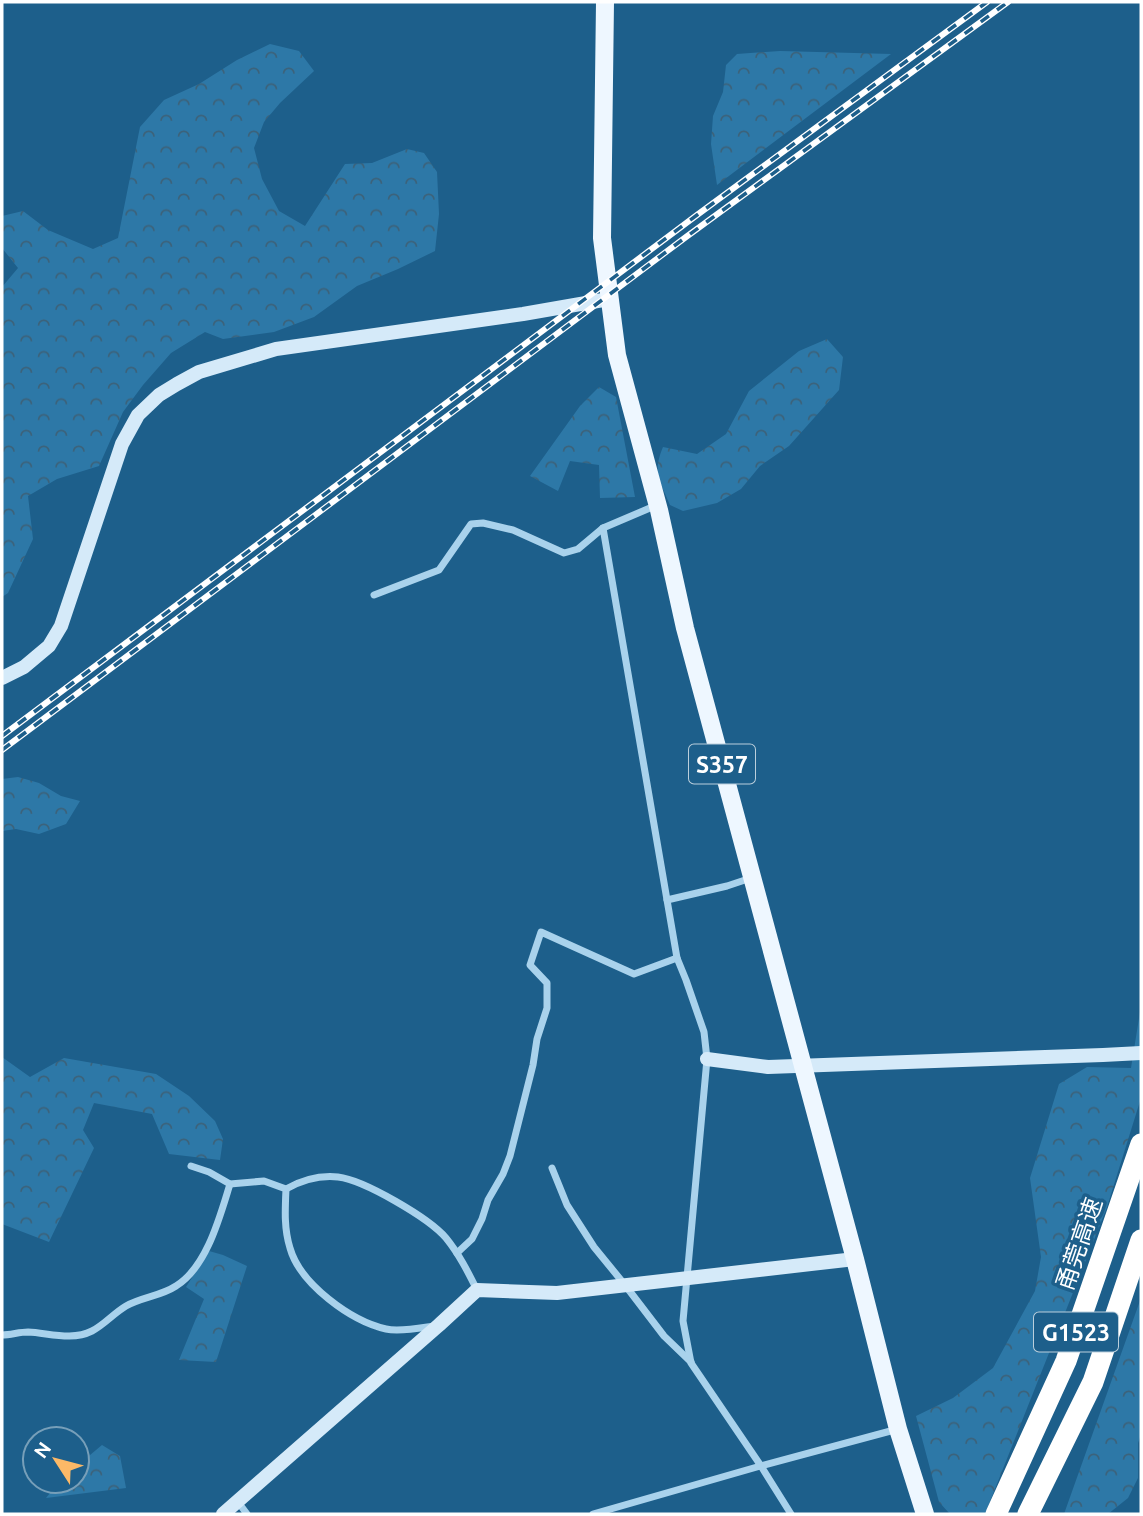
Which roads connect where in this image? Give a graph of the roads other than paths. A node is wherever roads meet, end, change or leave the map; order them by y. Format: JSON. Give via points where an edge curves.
{"nodes":[{"id":1,"x":605,"y":2,"type":"edge"},
{"id":2,"x":609,"y":299,"type":"junction"},
{"id":3,"x":658,"y":505,"type":"junction"},
{"id":4,"x":603,"y":528,"type":"junction"},
{"id":5,"x":374,"y":595,"type":"dead end"},
{"id":6,"x":2,"y":678,"type":"edge"},
{"id":7,"x":751,"y":878,"type":"junction"},
{"id":8,"x":667,"y":900,"type":"junction"},
{"id":9,"x":677,"y":958,"type":"junction"},
{"id":10,"x":1141,"y":1052,"type":"edge"},
{"id":11,"x":707,"y":1059,"type":"junction"},
{"id":12,"x":803,"y":1065,"type":"junction"},
{"id":13,"x":1141,"y":1144,"type":"edge"},
{"id":14,"x":191,"y":1166,"type":"dead end"},
{"id":15,"x":552,"y":1168,"type":"dead end"},
{"id":16,"x":230,"y":1184,"type":"junction"},
{"id":17,"x":286,"y":1189,"type":"junction"},
{"id":18,"x":1141,"y":1240,"type":"edge"},
{"id":19,"x":457,"y":1253,"type":"junction"},
{"id":20,"x":855,"y":1259,"type":"junction"},
{"id":21,"x":688,"y":1278,"type":"junction"},
{"id":22,"x":625,"y":1285,"type":"junction"},
{"id":23,"x":477,"y":1290,"type":"junction"},
{"id":24,"x":439,"y":1325,"type":"junction"},
{"id":25,"x":2,"y":1335,"type":"edge"},
{"id":26,"x":691,"y":1363,"type":"junction"},
{"id":27,"x":898,"y":1429,"type":"junction"},
{"id":28,"x":761,"y":1466,"type":"junction"},
{"id":29,"x":238,"y":1502,"type":"junction"},
{"id":30,"x":223,"y":1514,"type":"edge"},
{"id":31,"x":247,"y":1514,"type":"edge"},
{"id":32,"x":593,"y":1514,"type":"edge"},
{"id":33,"x":792,"y":1514,"type":"edge"},
{"id":34,"x":925,"y":1514,"type":"edge"},
{"id":35,"x":996,"y":1514,"type":"edge"},
{"id":36,"x":1028,"y":1514,"type":"edge"}],
"edges":[{"from":1,"to":2,"type":"main road","number":"S357","via":[[602,239]]},
{"from":2,"to":3,"type":"main road","number":"S357","via":[[617,355]]},
{"from":2,"to":6,"type":"street","via":[[276,349],[199,372],[159,395],[138,415],[122,444],[61,626],[49,646]]},
{"from":3,"to":4,"type":"street"},
{"from":3,"to":7,"type":"main road","number":"S357","via":[[685,628]]},
{"from":4,"to":5,"type":"street","via":[[578,549],[564,553],[513,530],[471,524],[439,570]]},
{"from":4,"to":8,"type":"street"},
{"from":7,"to":8,"type":"street"},
{"from":7,"to":12,"type":"main road","number":"S357"},
{"from":8,"to":9,"type":"street"},
{"from":9,"to":11,"type":"street","via":[[704,1032]]},
{"from":9,"to":19,"type":"street","via":[[634,974],[541,932],[530,965],[547,983],[547,1008],[510,1156],[472,1239]]},
{"from":10,"to":12,"type":"street"},
{"from":11,"to":12,"type":"street","via":[[768,1067]]},
{"from":11,"to":21,"type":"street"},
{"from":12,"to":20,"type":"main road","number":"S357"},
{"from":13,"to":35,"type":"highway","name":"甬莞高速","number":"G1523","via":[[1066,1361]]},
{"from":14,"to":16,"type":"street"},
{"from":15,"to":22,"type":"street","via":[[567,1205]]},
{"from":16,"to":17,"type":"street","via":[[264,1181]]},
{"from":16,"to":25,"type":"street","via":[[203,1256],[177,1286],[127,1305],[92,1331],[75,1337],[25,1332]]},
{"from":17,"to":19,"type":"street","via":[[315,1178],[357,1182],[411,1211],[444,1236]]},
{"from":17,"to":24,"type":"street","via":[[285,1227],[291,1251],[314,1287],[365,1322],[388,1330]]},
{"from":18,"to":36,"type":"highway","number":"G1523","via":[[1094,1382]]},
{"from":19,"to":23,"type":"street"},
{"from":20,"to":21,"type":"street"},
{"from":20,"to":27,"type":"main road","number":"S357"},
{"from":21,"to":22,"type":"street"},
{"from":21,"to":26,"type":"street","via":[[683,1321]]},
{"from":22,"to":23,"type":"street","via":[[558,1293]]},
{"from":22,"to":26,"type":"street"},
{"from":23,"to":24,"type":"street"},
{"from":24,"to":29,"type":"street"},
{"from":26,"to":28,"type":"street"},
{"from":27,"to":28,"type":"street"},
{"from":27,"to":34,"type":"main road","number":"S357"},
{"from":28,"to":32,"type":"street"},
{"from":28,"to":33,"type":"street"},
{"from":29,"to":30,"type":"street"},
{"from":29,"to":31,"type":"street"}]}
